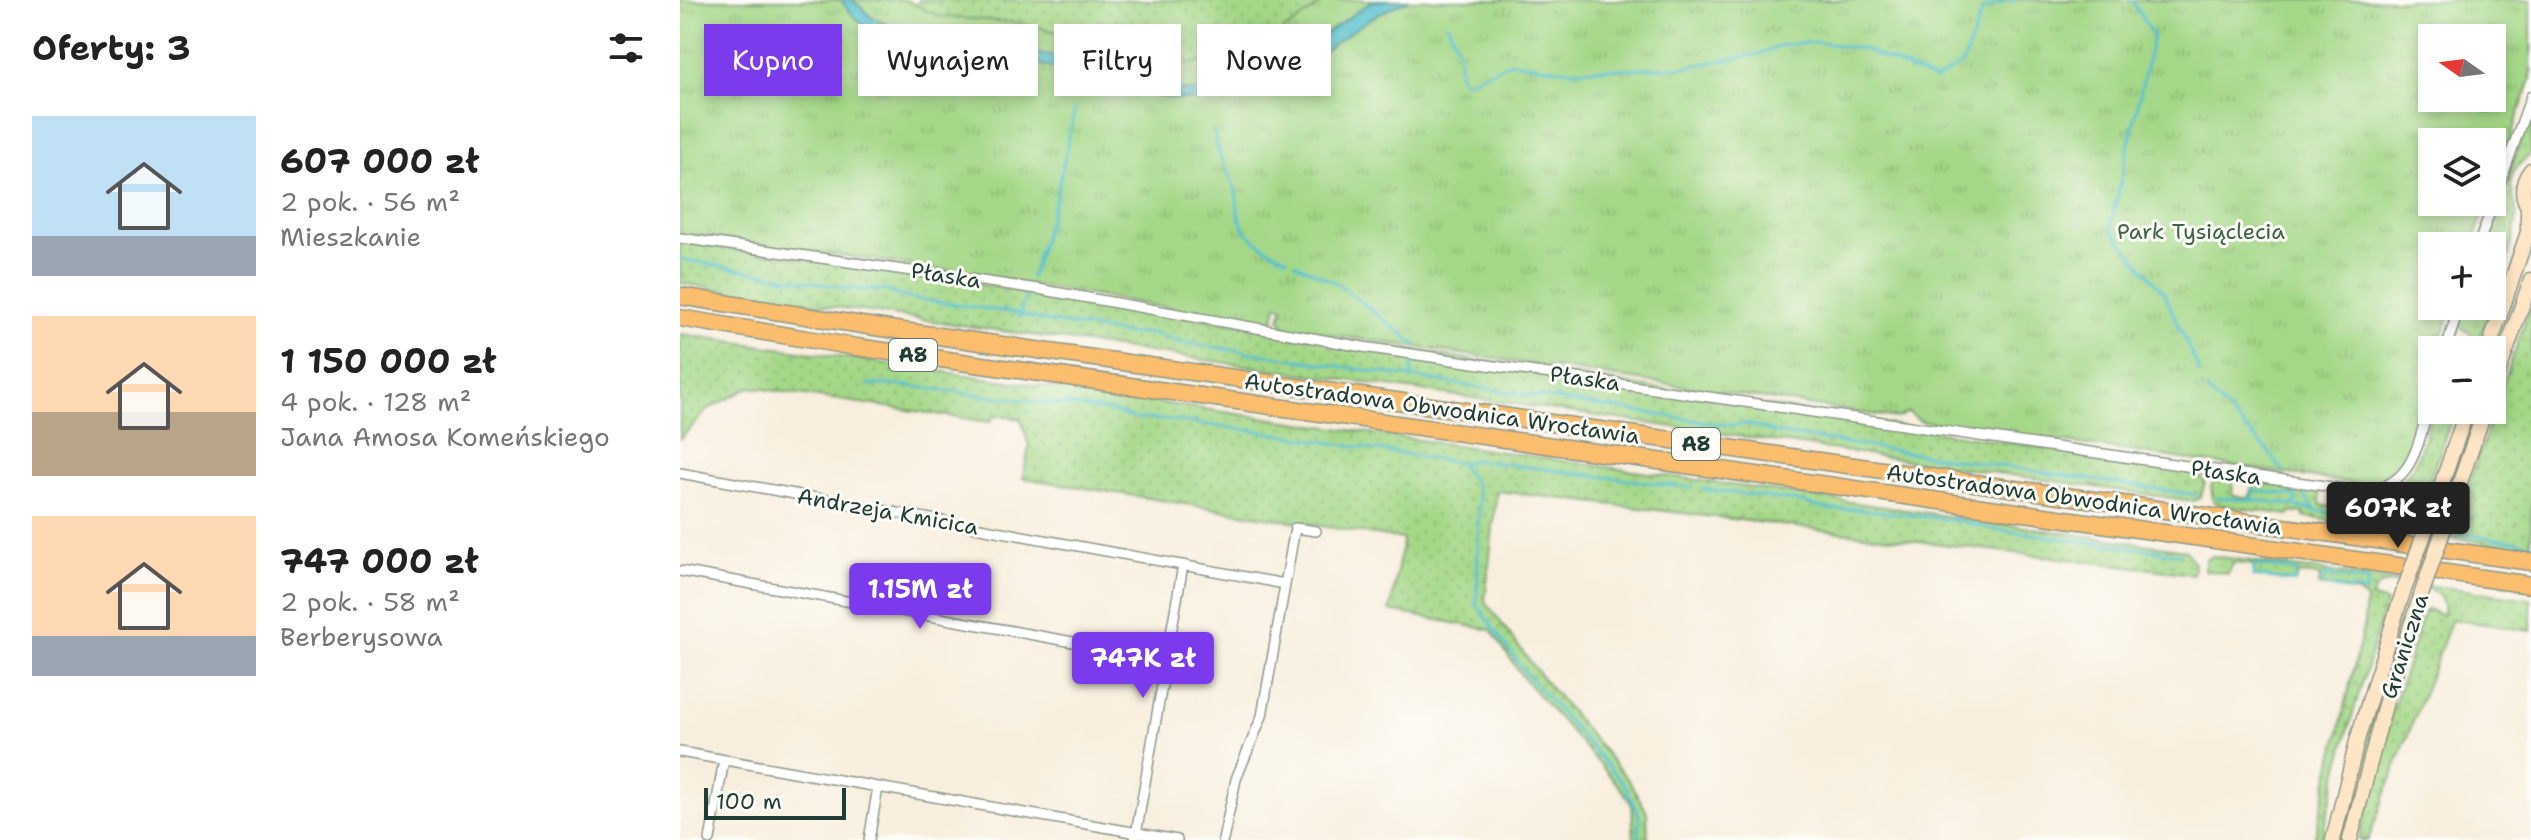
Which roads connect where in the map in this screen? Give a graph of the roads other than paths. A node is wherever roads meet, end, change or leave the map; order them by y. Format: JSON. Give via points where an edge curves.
{"nodes":[{"id":1,"x":2531,"y":96,"type":"edge"},
{"id":2,"x":2531,"y":170,"type":"edge"},
{"id":3,"x":2530,"y":209,"type":"edge"},
{"id":4,"x":2483,"y":232,"type":"edge"},
{"id":5,"x":680,"y":238,"type":"edge"},
{"id":6,"x":2531,"y":280,"type":"edge"},
{"id":7,"x":680,"y":296,"type":"edge"},
{"id":8,"x":680,"y":318,"type":"edge"},
{"id":9,"x":2493,"y":336,"type":"edge"},
{"id":10,"x":2506,"y":351,"type":"edge"},
{"id":11,"x":2423,"y":424,"type":"edge"},
{"id":12,"x":2462,"y":424,"type":"edge"},
{"id":13,"x":2480,"y":424,"type":"edge"},
{"id":14,"x":680,"y":473,"type":"edge"},
{"id":15,"x":1316,"y":531,"type":"dead end"},
{"id":16,"x":2531,"y":562,"type":"edge"},
{"id":17,"x":1183,"y":565,"type":"junction"},
{"id":18,"x":680,"y":571,"type":"edge"},
{"id":19,"x":1285,"y":584,"type":"junction"},
{"id":20,"x":2531,"y":585,"type":"edge"},
{"id":21,"x":1167,"y":659,"type":"junction"},
{"id":22,"x":680,"y":752,"type":"edge"},
{"id":23,"x":724,"y":760,"type":"junction"},
{"id":24,"x":878,"y":787,"type":"junction"},
{"id":25,"x":1136,"y":836,"type":"edge"},
{"id":26,"x":710,"y":840,"type":"edge"},
{"id":27,"x":869,"y":840,"type":"edge"},
{"id":28,"x":1177,"y":840,"type":"edge"},
{"id":29,"x":1223,"y":840,"type":"edge"},
{"id":30,"x":2333,"y":840,"type":"edge"},
{"id":31,"x":2350,"y":840,"type":"edge"}],
"edges":[{"from":1,"to":4,"type":"street"},
{"from":2,"to":3,"type":"main road","via":[[2523,182]]},
{"from":3,"to":9,"type":"main road","via":[[2528,232]]},
{"from":5,"to":11,"type":"street","name":"Płaska","via":[[1026,287],[1363,347],[2353,490],[2378,490],[2403,475]]},
{"from":6,"to":10,"type":"main road"},
{"from":7,"to":16,"type":"highway","name":"Autostradowa Obwodnica Wrocławia","number":"A8"},
{"from":8,"to":20,"type":"highway","name":"Autostradowa Obwodnica Wrocławia","number":"A8"},
{"from":12,"to":30,"type":"main road","name":"Graniczna","bridge":true,"via":[[2399,604]]},
{"from":13,"to":31,"type":"main road","name":"Graniczna","bridge":true,"via":[[2386,701]]},
{"from":14,"to":17,"type":"street","name":"Andrzeja Kmicica"},
{"from":15,"to":19,"type":"street","via":[[1295,528]]},
{"from":17,"to":19,"type":"street","name":"Andrzeja Kmicica"},
{"from":17,"to":21,"type":"street"},
{"from":18,"to":21,"type":"street"},
{"from":19,"to":29,"type":"street","via":[[1262,716],[1236,779]]},
{"from":21,"to":25,"type":"street"},
{"from":22,"to":23,"type":"street"},
{"from":23,"to":24,"type":"street"},
{"from":23,"to":26,"type":"street"},
{"from":24,"to":25,"type":"street"},
{"from":24,"to":27,"type":"street"},
{"from":25,"to":28,"type":"street"}]}
